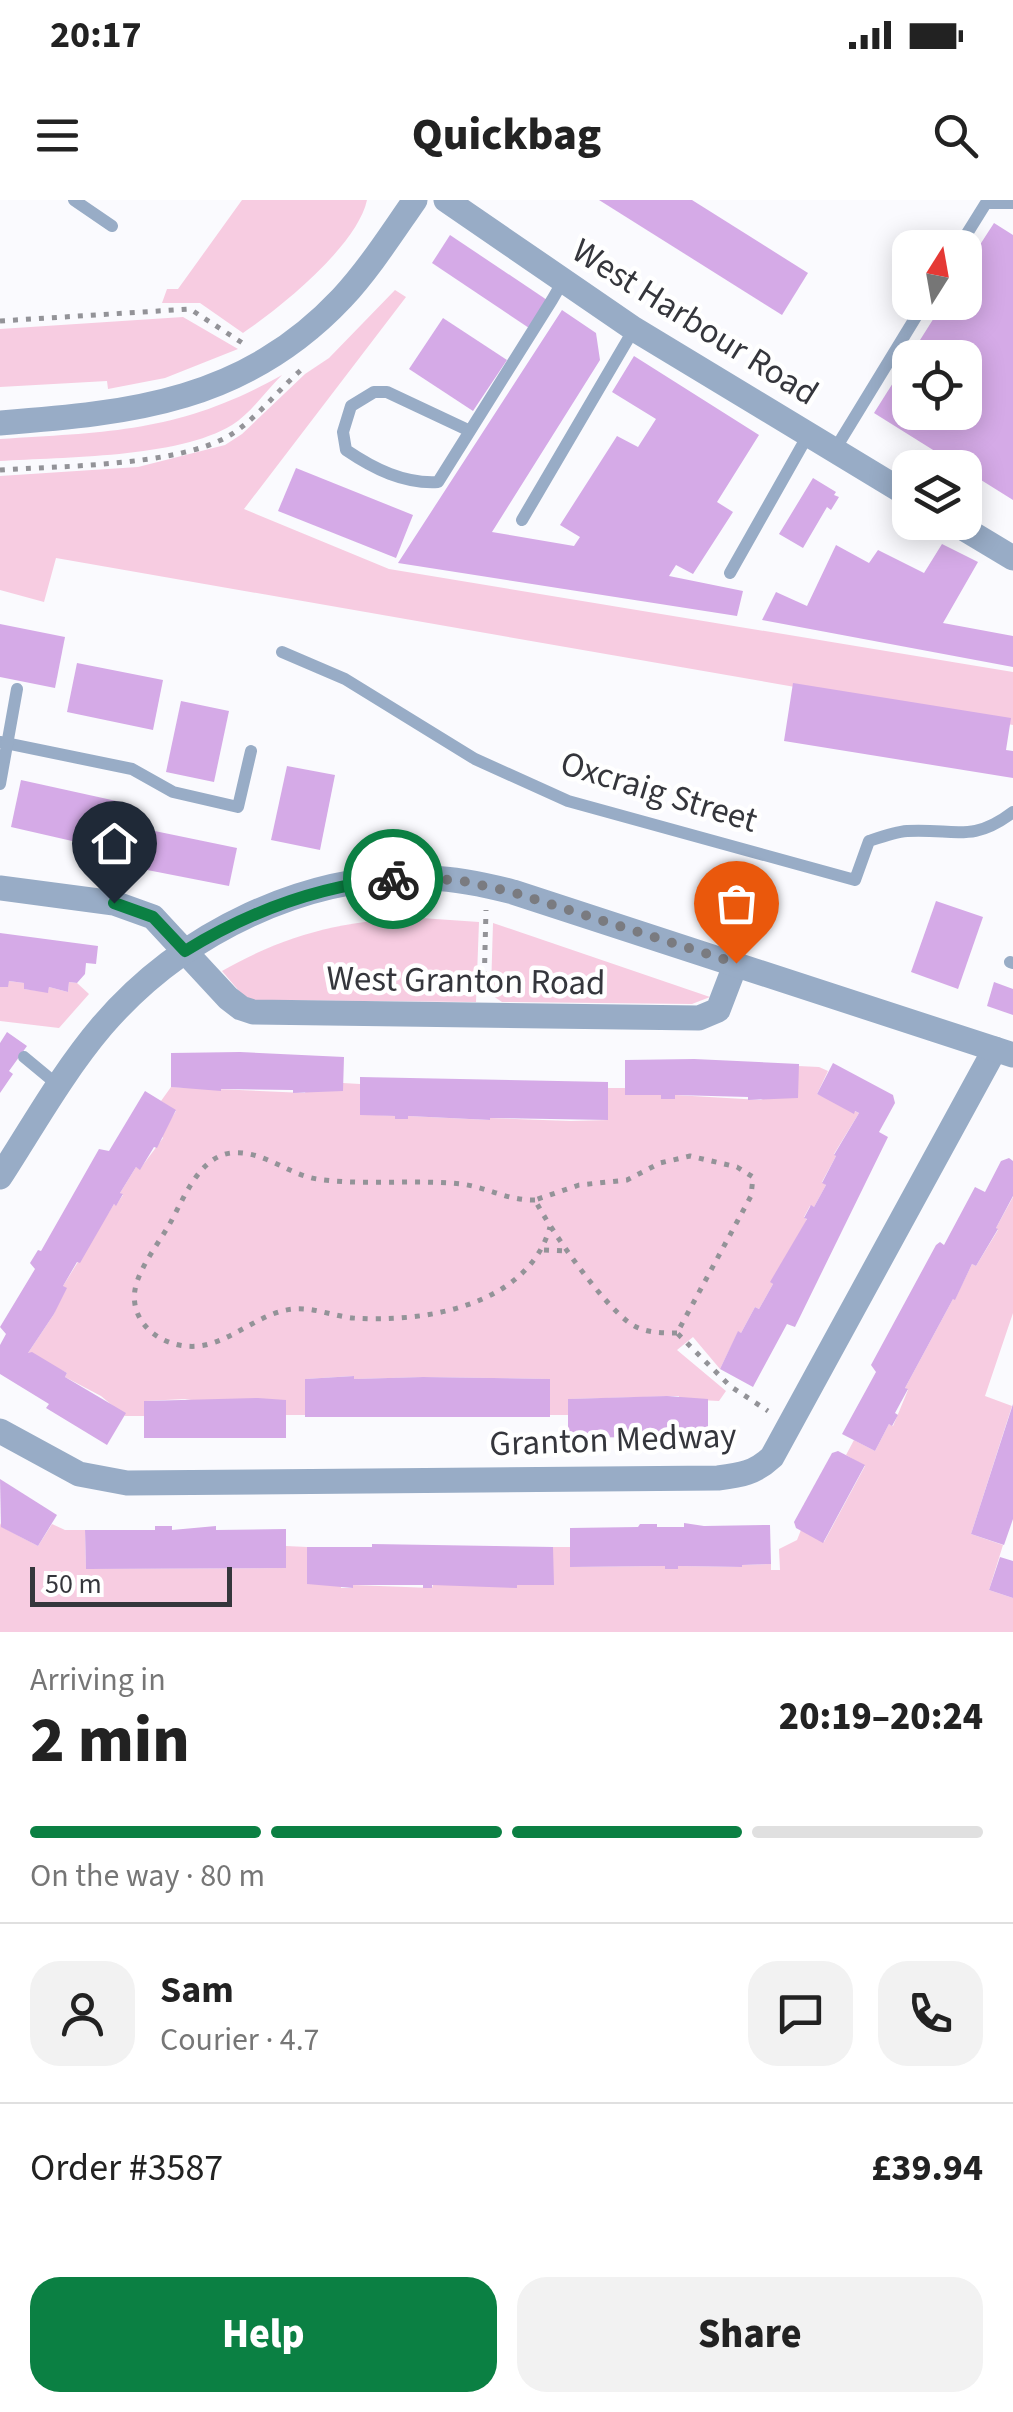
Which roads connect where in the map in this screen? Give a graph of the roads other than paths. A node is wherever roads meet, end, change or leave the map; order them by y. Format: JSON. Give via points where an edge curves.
{"nodes":[{"id":1,"x":74,"y":200,"type":"edge"},
{"id":2,"x":415,"y":200,"type":"edge"},
{"id":3,"x":446,"y":200,"type":"edge"},
{"id":4,"x":1013,"y":204,"type":"edge"},
{"id":5,"x":112,"y":226,"type":"dead end"},
{"id":6,"x":969,"y":230,"type":"edge"},
{"id":7,"x":563,"y":281,"type":"junction"},
{"id":8,"x":913,"y":320,"type":"edge"},
{"id":9,"x":634,"y":329,"type":"junction"},
{"id":10,"x":0,"y":422,"type":"edge"},
{"id":11,"x":470,"y":431,"type":"junction"},
{"id":12,"x":808,"y":435,"type":"junction"},
{"id":13,"x":834,"y":451,"type":"junction"},
{"id":14,"x":892,"y":485,"type":"edge"},
{"id":15,"x":522,"y":520,"type":"dead end"},
{"id":16,"x":982,"y":539,"type":"edge"},
{"id":17,"x":1013,"y":558,"type":"edge"},
{"id":18,"x":730,"y":573,"type":"dead end"},
{"id":19,"x":282,"y":652,"type":"dead end"},
{"id":20,"x":17,"y":689,"type":"dead end"},
{"id":21,"x":3,"y":743,"type":"edge"},
{"id":22,"x":251,"y":751,"type":"dead end"},
{"id":23,"x":0,"y":784,"type":"edge"},
{"id":24,"x":1013,"y":812,"type":"edge"},
{"id":25,"x":0,"y":888,"type":"edge"},
{"id":26,"x":185,"y":951,"type":"junction"},
{"id":27,"x":736,"y":963,"type":"junction"},
{"id":28,"x":1004,"y":1052,"type":"edge"},
{"id":29,"x":24,"y":1056,"type":"dead end"},
{"id":30,"x":59,"y":1086,"type":"junction"},
{"id":31,"x":0,"y":1177,"type":"edge"},
{"id":32,"x":0,"y":1431,"type":"edge"}],
"edges":[{"from":1,"to":5,"type":"lane"},
{"from":2,"to":10,"type":"street","via":[[343,296],[297,338],[232,378],[119,412]]},
{"from":3,"to":7,"type":"street","name":"West Harbour Road"},
{"from":4,"to":6,"type":"lane","via":[[986,203]]},
{"from":7,"to":9,"type":"street","name":"West Harbour Road"},
{"from":7,"to":11,"type":"lane"},
{"from":8,"to":13,"type":"lane"},
{"from":9,"to":12,"type":"street","name":"West Harbour Road"},
{"from":9,"to":15,"type":"lane"},
{"from":11,"to":11,"type":"lane","via":[[438,482],[423,483],[362,461],[346,450],[343,432],[351,406],[374,392],[412,402]]},
{"from":12,"to":13,"type":"street","name":"West Harbour Road"},
{"from":12,"to":18,"type":"lane"},
{"from":13,"to":14,"type":"street","name":"West Harbour Road"},
{"from":16,"to":17,"type":"street"},
{"from":19,"to":24,"type":"lane","name":"Oxcraig Street","via":[[345,680],[475,759],[568,801],[855,880],[869,841],[905,831],[990,829]]},
{"from":20,"to":21,"type":"lane"},
{"from":21,"to":22,"type":"lane","via":[[132,769],[173,792],[238,807]]},
{"from":21,"to":23,"type":"lane"},
{"from":25,"to":26,"type":"street","via":[[135,908]]},
{"from":26,"to":27,"type":"street","name":"West Granton Road","via":[[260,910],[357,883],[428,878],[487,886]]},
{"from":26,"to":27,"type":"street","name":"West Granton Road","via":[[228,998],[253,1012],[699,1018],[718,1010]]},
{"from":26,"to":30,"type":"street","name":"West Granton Road","via":[[102,1026]]},
{"from":27,"to":28,"type":"street","name":"West Granton Road"},
{"from":28,"to":32,"type":"street","name":"Granton Medway","via":[[760,1469],[731,1476],[102,1481]]},
{"from":29,"to":30,"type":"lane"},
{"from":30,"to":31,"type":"street","name":"West Granton Road"}]}
